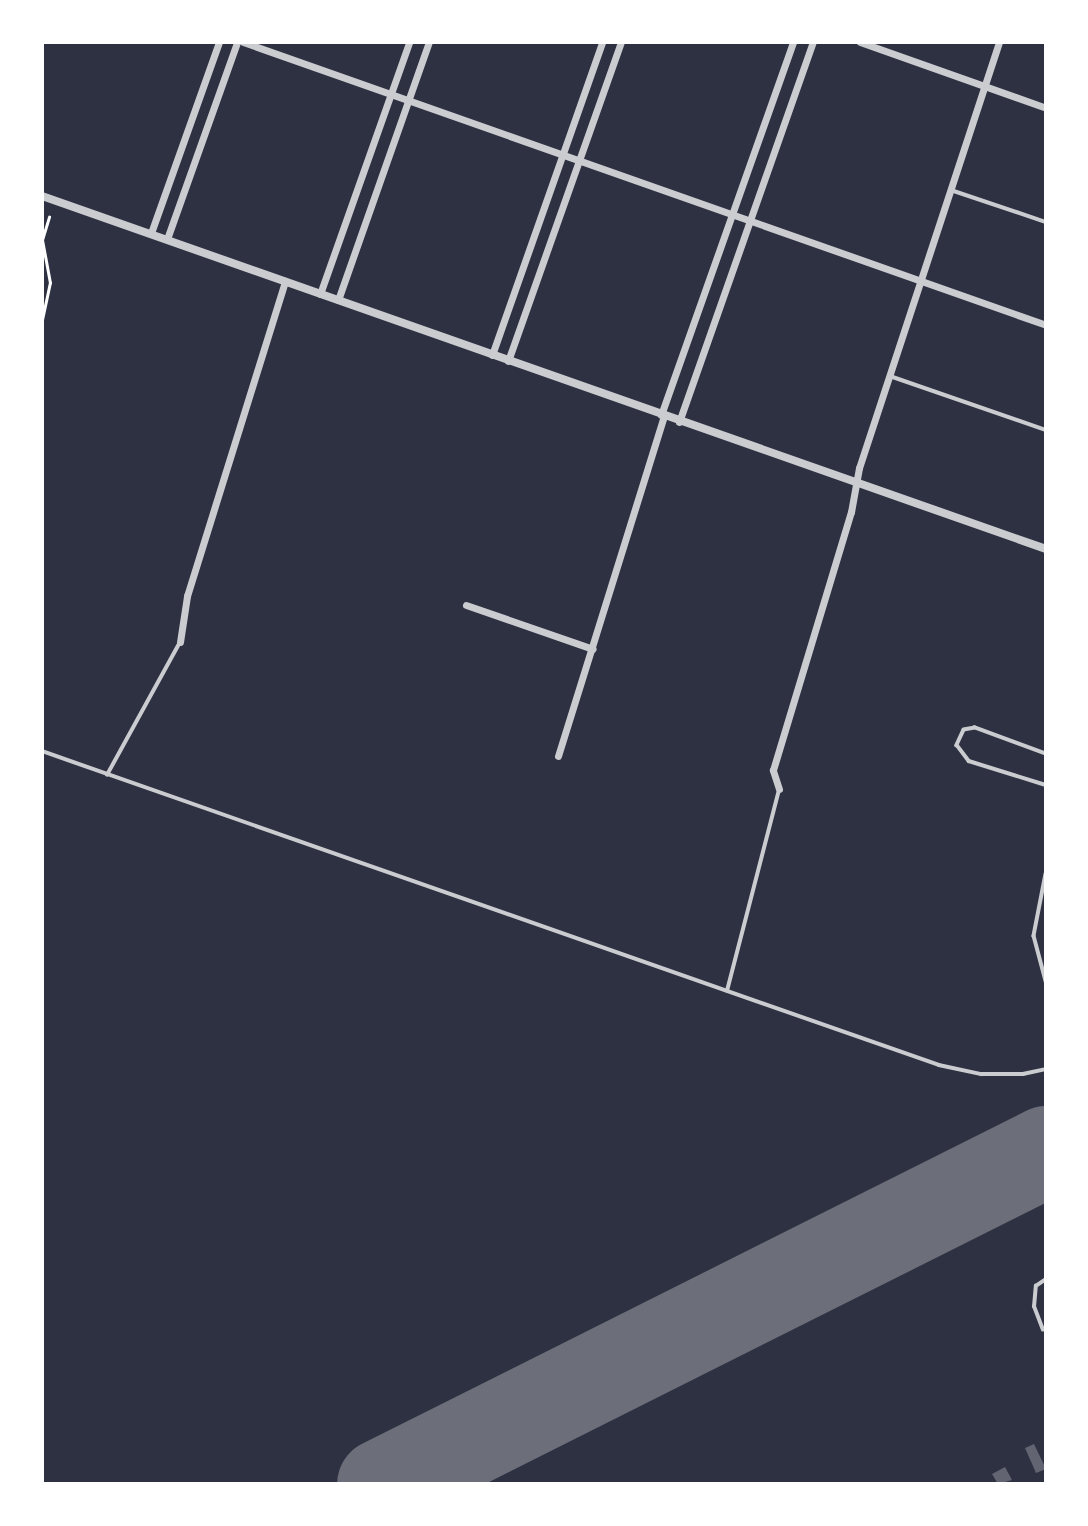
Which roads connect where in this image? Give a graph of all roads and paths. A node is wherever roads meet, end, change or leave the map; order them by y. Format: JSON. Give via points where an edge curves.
{"nodes":[{"id":1,"x":219,"y":42,"type":"edge"},
{"id":2,"x":237,"y":42,"type":"edge"},
{"id":3,"x":243,"y":42,"type":"edge"},
{"id":4,"x":409,"y":42,"type":"edge"},
{"id":5,"x":429,"y":42,"type":"edge"},
{"id":6,"x":602,"y":42,"type":"edge"},
{"id":7,"x":621,"y":42,"type":"edge"},
{"id":8,"x":793,"y":42,"type":"edge"},
{"id":9,"x":813,"y":42,"type":"edge"},
{"id":10,"x":860,"y":42,"type":"edge"},
{"id":11,"x":999,"y":42,"type":"edge"},
{"id":12,"x":985,"y":87,"type":"junction"},
{"id":13,"x":391,"y":94,"type":"junction"},
{"id":14,"x":409,"y":100,"type":"junction"},
{"id":15,"x":1046,"y":108,"type":"edge"},
{"id":16,"x":563,"y":154,"type":"junction"},
{"id":17,"x":579,"y":160,"type":"junction"},
{"id":18,"x":951,"y":190,"type":"junction"},
{"id":19,"x":42,"y":196,"type":"edge"},
{"id":20,"x":732,"y":214,"type":"junction"},
{"id":21,"x":49,"y":217,"type":"dead end"},
{"id":22,"x":750,"y":220,"type":"junction"},
{"id":23,"x":1046,"y":222,"type":"edge"},
{"id":24,"x":151,"y":233,"type":"junction"},
{"id":25,"x":167,"y":239,"type":"junction"},
{"id":26,"x":285,"y":281,"type":"junction"},
{"id":27,"x":920,"y":281,"type":"junction"},
{"id":28,"x":320,"y":294,"type":"junction"},
{"id":29,"x":338,"y":300,"type":"junction"},
{"id":30,"x":42,"y":320,"type":"edge"},
{"id":31,"x":1046,"y":325,"type":"edge"},
{"id":32,"x":492,"y":355,"type":"junction"},
{"id":33,"x":508,"y":361,"type":"junction"},
{"id":34,"x":890,"y":376,"type":"junction"},
{"id":35,"x":662,"y":416,"type":"junction"},
{"id":36,"x":679,"y":422,"type":"junction"},
{"id":37,"x":1046,"y":430,"type":"edge"},
{"id":38,"x":857,"y":484,"type":"junction"},
{"id":39,"x":1046,"y":550,"type":"edge"},
{"id":40,"x":466,"y":605,"type":"dead end"},
{"id":41,"x":180,"y":642,"type":"joint"},
{"id":42,"x":593,"y":649,"type":"junction"},
{"id":43,"x":42,"y":751,"type":"edge"},
{"id":44,"x":1046,"y":754,"type":"edge"},
{"id":45,"x":558,"y":756,"type":"dead end"},
{"id":46,"x":107,"y":775,"type":"junction"},
{"id":47,"x":1046,"y":785,"type":"edge"},
{"id":48,"x":779,"y":789,"type":"joint"},
{"id":49,"x":1046,"y":874,"type":"edge"},
{"id":50,"x":1046,"y":981,"type":"edge"},
{"id":51,"x":727,"y":991,"type":"junction"},
{"id":52,"x":1046,"y":1069,"type":"edge"},
{"id":53,"x":1046,"y":1279,"type":"edge"},
{"id":54,"x":1043,"y":1330,"type":"dead end"}],
"edges":[{"from":1,"to":24,"type":"street"},
{"from":2,"to":25,"type":"street"},
{"from":3,"to":13,"type":"street"},
{"from":4,"to":13,"type":"street"},
{"from":5,"to":14,"type":"street"},
{"from":6,"to":16,"type":"street"},
{"from":7,"to":17,"type":"street"},
{"from":8,"to":20,"type":"street"},
{"from":9,"to":22,"type":"street"},
{"from":10,"to":12,"type":"street"},
{"from":11,"to":12,"type":"street"},
{"from":12,"to":15,"type":"street"},
{"from":12,"to":18,"type":"street"},
{"from":13,"to":14,"type":"street"},
{"from":13,"to":28,"type":"street"},
{"from":14,"to":16,"type":"street"},
{"from":14,"to":29,"type":"street"},
{"from":16,"to":17,"type":"street"},
{"from":16,"to":32,"type":"street"},
{"from":17,"to":20,"type":"street"},
{"from":17,"to":33,"type":"street"},
{"from":18,"to":23,"type":"lane"},
{"from":18,"to":27,"type":"street"},
{"from":19,"to":24,"type":"street"},
{"from":20,"to":22,"type":"street"},
{"from":20,"to":35,"type":"street"},
{"from":21,"to":30,"type":"path","via":[[42,240],[50,283]]},
{"from":22,"to":27,"type":"street"},
{"from":22,"to":36,"type":"street"},
{"from":24,"to":25,"type":"street"},
{"from":25,"to":26,"type":"street"},
{"from":26,"to":28,"type":"street"},
{"from":26,"to":41,"type":"street","via":[[187,596]]},
{"from":27,"to":31,"type":"street"},
{"from":27,"to":34,"type":"street"},
{"from":28,"to":29,"type":"street"},
{"from":29,"to":32,"type":"street"},
{"from":32,"to":33,"type":"street"},
{"from":33,"to":35,"type":"street"},
{"from":34,"to":37,"type":"lane"},
{"from":34,"to":38,"type":"street"},
{"from":35,"to":36,"type":"street"},
{"from":35,"to":42,"type":"street"},
{"from":36,"to":38,"type":"street"},
{"from":38,"to":39,"type":"street"},
{"from":38,"to":48,"type":"street","via":[[773,769]]},
{"from":40,"to":42,"type":"street"},
{"from":41,"to":46,"type":"lane"},
{"from":42,"to":45,"type":"street"},
{"from":43,"to":46,"type":"lane"},
{"from":44,"to":47,"type":"lane","via":[[975,728],[964,730],[957,745],[969,761]]},
{"from":46,"to":51,"type":"lane"},
{"from":48,"to":51,"type":"lane"},
{"from":49,"to":50,"type":"lane","via":[[1034,936]]},
{"from":51,"to":52,"type":"lane","via":[[939,1065],[981,1074]]},
{"from":53,"to":54,"type":"lane","via":[[1036,1286],[1034,1307]]}]}
